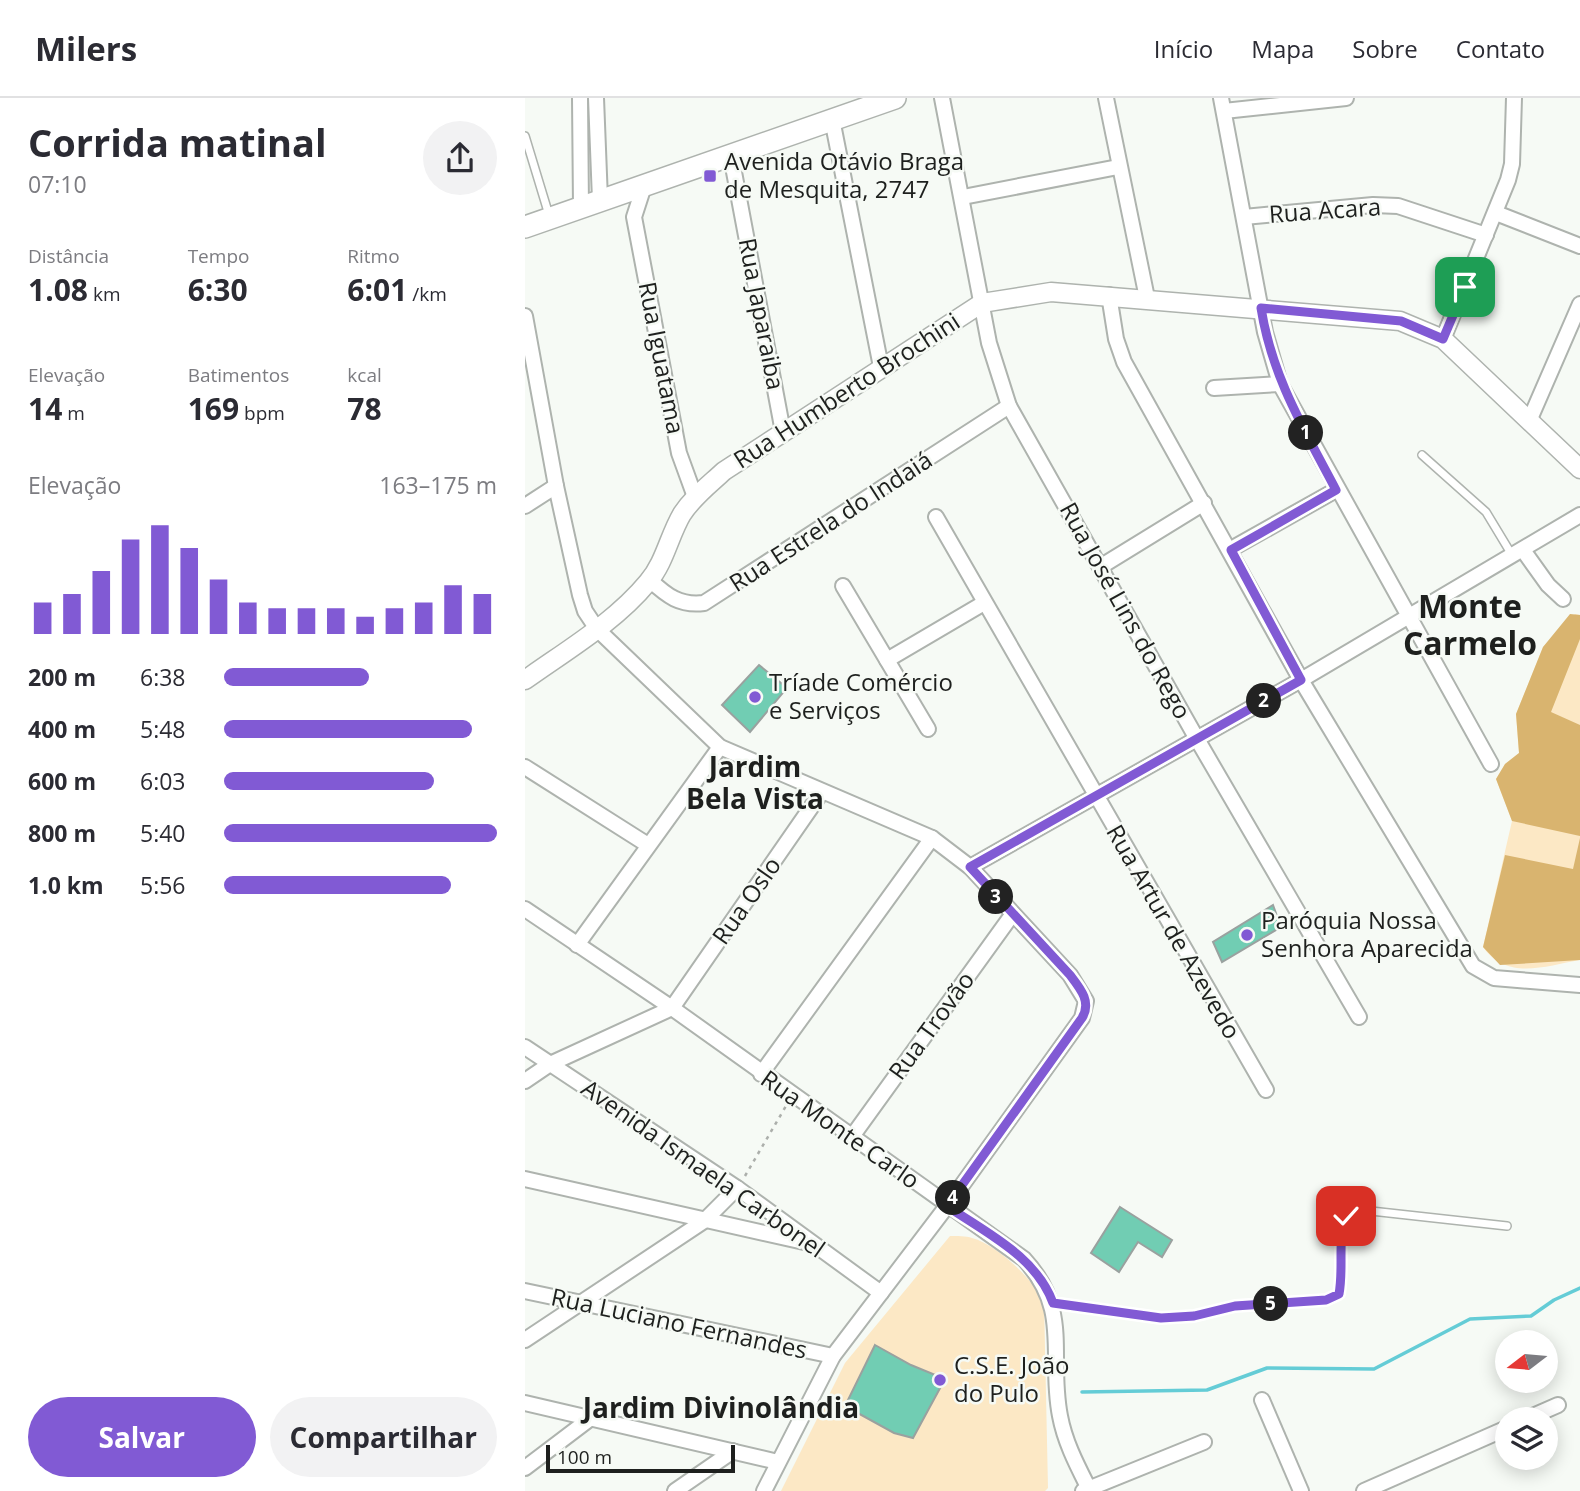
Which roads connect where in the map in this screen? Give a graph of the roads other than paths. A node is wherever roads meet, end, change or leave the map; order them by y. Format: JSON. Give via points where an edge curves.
{"nodes":[{"id":1,"x":580,"y":98,"type":"edge"},
{"id":2,"x":596,"y":98,"type":"edge"},
{"id":3,"x":895,"y":98,"type":"edge"},
{"id":4,"x":942,"y":98,"type":"edge"},
{"id":5,"x":1106,"y":98,"type":"edge"},
{"id":6,"x":1346,"y":98,"type":"edge"},
{"id":7,"x":1514,"y":98,"type":"edge"},
{"id":8,"x":1222,"y":104,"type":"edge"},
{"id":9,"x":832,"y":119,"type":"junction"},
{"id":10,"x":525,"y":136,"type":"edge"},
{"id":11,"x":731,"y":156,"type":"junction"},
{"id":12,"x":1118,"y":167,"type":"junction"},
{"id":13,"x":644,"y":186,"type":"junction"},
{"id":14,"x":963,"y":197,"type":"junction"},
{"id":15,"x":597,"y":201,"type":"junction"},
{"id":16,"x":1496,"y":213,"type":"junction"},
{"id":17,"x":634,"y":217,"type":"junction"},
{"id":18,"x":1244,"y":217,"type":"junction"},
{"id":19,"x":550,"y":218,"type":"junction"},
{"id":20,"x":525,"y":227,"type":"edge"},
{"id":21,"x":1486,"y":235,"type":"junction"},
{"id":22,"x":1580,"y":246,"type":"edge"},
{"id":23,"x":1109,"y":295,"type":"junction"},
{"id":24,"x":1147,"y":298,"type":"junction"},
{"id":25,"x":982,"y":303,"type":"junction"},
{"id":26,"x":1580,"y":304,"type":"edge"},
{"id":27,"x":1261,"y":308,"type":"junction"},
{"id":28,"x":525,"y":316,"type":"edge"},
{"id":29,"x":1443,"y":339,"type":"junction"},
{"id":30,"x":528,"y":352,"type":"edge"},
{"id":31,"x":881,"y":366,"type":"junction"},
{"id":32,"x":1280,"y":384,"type":"junction"},
{"id":33,"x":1214,"y":388,"type":"dead end"},
{"id":34,"x":1009,"y":406,"type":"junction"},
{"id":35,"x":1530,"y":419,"type":"junction"},
{"id":36,"x":783,"y":432,"type":"junction"},
{"id":37,"x":1423,"y":455,"type":"dead end"},
{"id":38,"x":1580,"y":469,"type":"edge"},
{"id":39,"x":556,"y":486,"type":"junction"},
{"id":40,"x":1336,"y":490,"type":"junction"},
{"id":41,"x":695,"y":497,"type":"junction"},
{"id":42,"x":1204,"y":503,"type":"junction"},
{"id":43,"x":525,"y":506,"type":"edge"},
{"id":44,"x":936,"y":517,"type":"dead end"},
{"id":45,"x":1579,"y":517,"type":"edge"},
{"id":46,"x":1231,"y":550,"type":"junction"},
{"id":47,"x":1518,"y":553,"type":"junction"},
{"id":48,"x":1100,"y":567,"type":"junction"},
{"id":49,"x":650,"y":580,"type":"junction"},
{"id":50,"x":843,"y":586,"type":"dead end"},
{"id":51,"x":1563,"y":599,"type":"dead end"},
{"id":52,"x":984,"y":603,"type":"junction"},
{"id":53,"x":1409,"y":616,"type":"junction"},
{"id":54,"x":597,"y":629,"type":"junction"},
{"id":55,"x":887,"y":660,"type":"junction"},
{"id":56,"x":525,"y":680,"type":"edge"},
{"id":57,"x":1301,"y":680,"type":"junction"},
{"id":58,"x":928,"y":729,"type":"dead end"},
{"id":59,"x":1197,"y":739,"type":"junction"},
{"id":60,"x":720,"y":747,"type":"junction"},
{"id":61,"x":1491,"y":764,"type":"dead end"},
{"id":62,"x":525,"y":767,"type":"edge"},
{"id":63,"x":821,"y":793,"type":"junction"},
{"id":64,"x":1094,"y":797,"type":"junction"},
{"id":65,"x":932,"y":838,"type":"junction"},
{"id":66,"x":648,"y":845,"type":"junction"},
{"id":67,"x":970,"y":867,"type":"junction"},
{"id":68,"x":525,"y":909,"type":"edge"},
{"id":69,"x":1012,"y":915,"type":"junction"},
{"id":70,"x":577,"y":945,"type":"junction"},
{"id":71,"x":1580,"y":985,"type":"edge"},
{"id":72,"x":672,"y":1008,"type":"junction"},
{"id":73,"x":1359,"y":1017,"type":"dead end"},
{"id":74,"x":525,"y":1047,"type":"edge"},
{"id":75,"x":550,"y":1064,"type":"junction"},
{"id":76,"x":761,"y":1074,"type":"junction"},
{"id":77,"x":525,"y":1081,"type":"edge"},
{"id":78,"x":1266,"y":1090,"type":"dead end"},
{"id":79,"x":851,"y":1138,"type":"junction"},
{"id":80,"x":525,"y":1179,"type":"edge"},
{"id":81,"x":737,"y":1188,"type":"junction"},
{"id":82,"x":947,"y":1206,"type":"junction"},
{"id":83,"x":704,"y":1221,"type":"junction"},
{"id":84,"x":1507,"y":1227,"type":"dead end"},
{"id":85,"x":809,"y":1243,"type":"junction"},
{"id":86,"x":525,"y":1292,"type":"edge"},
{"id":87,"x":881,"y":1293,"type":"junction"},
{"id":88,"x":1053,"y":1303,"type":"junction"},
{"id":89,"x":582,"y":1304,"type":"junction"},
{"id":90,"x":525,"y":1340,"type":"edge"},
{"id":91,"x":833,"y":1356,"type":"junction"},
{"id":92,"x":1262,"y":1400,"type":"dead end"},
{"id":93,"x":525,"y":1403,"type":"edge"},
{"id":94,"x":1557,"y":1405,"type":"dead end"},
{"id":95,"x":1553,"y":1407,"type":"edge"},
{"id":96,"x":591,"y":1418,"type":"junction"},
{"id":97,"x":1495,"y":1433,"type":"edge"},
{"id":98,"x":1205,"y":1442,"type":"dead end"},
{"id":99,"x":733,"y":1451,"type":"junction"},
{"id":100,"x":778,"y":1462,"type":"junction"},
{"id":101,"x":525,"y":1468,"type":"edge"},
{"id":102,"x":1088,"y":1490,"type":"edge"},
{"id":103,"x":675,"y":1491,"type":"edge"},
{"id":104,"x":764,"y":1491,"type":"edge"},
{"id":105,"x":1301,"y":1491,"type":"edge"},
{"id":106,"x":1364,"y":1491,"type":"edge"}],
"edges":[{"from":1,"to":15,"type":"street"},
{"from":2,"to":15,"type":"street"},
{"from":3,"to":9,"type":"main road"},
{"from":4,"to":14,"type":"street","name":"Rua José Lins do Rego"},
{"from":5,"to":12,"type":"street"},
{"from":6,"to":8,"type":"street"},
{"from":7,"to":16,"type":"street","via":[[1512,164]]},
{"from":8,"to":18,"type":"street"},
{"from":9,"to":11,"type":"main road"},
{"from":9,"to":31,"type":"street"},
{"from":10,"to":19,"type":"lane"},
{"from":11,"to":13,"type":"main road"},
{"from":11,"to":36,"type":"street","name":"Rua Japaraiba"},
{"from":12,"to":14,"type":"street"},
{"from":12,"to":24,"type":"street"},
{"from":13,"to":15,"type":"main road"},
{"from":13,"to":17,"type":"street","name":"Rua Iguatama"},
{"from":14,"to":25,"type":"street","name":"Rua José Lins do Rego"},
{"from":15,"to":17,"type":"street"},
{"from":15,"to":19,"type":"main road"},
{"from":16,"to":21,"type":"street"},
{"from":16,"to":22,"type":"street"},
{"from":17,"to":41,"type":"street","name":"Rua Iguatama","via":[[679,453]]},
{"from":18,"to":21,"type":"street","name":"Rua Acara","via":[[1398,206]]},
{"from":18,"to":27,"type":"street"},
{"from":19,"to":20,"type":"main road"},
{"from":21,"to":29,"type":"street"},
{"from":23,"to":24,"type":"street","name":"Rua Humberto Brochini"},
{"from":23,"to":25,"type":"street","name":"Rua Humberto Brochini","via":[[1051,292]]},
{"from":23,"to":42,"type":"street","via":[[1124,362]]},
{"from":24,"to":27,"type":"street","name":"Rua Humberto Brochini"},
{"from":25,"to":31,"type":"street","name":"Rua Humberto Brochini"},
{"from":25,"to":34,"type":"street","name":"Rua José Lins do Rego"},
{"from":26,"to":35,"type":"street"},
{"from":27,"to":29,"type":"street","name":"Rua Humberto Brochini","via":[[1401,321]]},
{"from":27,"to":32,"type":"street"},
{"from":28,"to":30,"type":"street"},
{"from":29,"to":35,"type":"street","name":"Rua Humberto Brochini"},
{"from":30,"to":39,"type":"street"},
{"from":31,"to":36,"type":"street","name":"Rua Humberto Brochini"},
{"from":32,"to":33,"type":"street"},
{"from":32,"to":40,"type":"street"},
{"from":34,"to":48,"type":"street","name":"Rua José Lins do Rego"},
{"from":34,"to":49,"type":"street","name":"Rua Estrela do Indaiá","via":[[704,603],[677,602]]},
{"from":35,"to":38,"type":"street","name":"Rua Humberto Brochini"},
{"from":36,"to":41,"type":"street","name":"Rua Humberto Brochini","via":[[724,471]]},
{"from":37,"to":47,"type":"lane","via":[[1486,512]]},
{"from":39,"to":43,"type":"street"},
{"from":39,"to":54,"type":"street","via":[[580,595]]},
{"from":40,"to":46,"type":"street"},
{"from":40,"to":53,"type":"street"},
{"from":41,"to":49,"type":"street","name":"Rua Humberto Brochini","via":[[681,515]]},
{"from":42,"to":46,"type":"street"},
{"from":42,"to":48,"type":"street"},
{"from":44,"to":52,"type":"street","name":"Rua Artur de Azevedo"},
{"from":45,"to":47,"type":"street"},
{"from":46,"to":57,"type":"street"},
{"from":47,"to":51,"type":"street"},
{"from":47,"to":53,"type":"street"},
{"from":48,"to":59,"type":"street","name":"Rua José Lins do Rego"},
{"from":49,"to":54,"type":"street","name":"Rua Humberto Brochini"},
{"from":50,"to":55,"type":"street"},
{"from":52,"to":55,"type":"street"},
{"from":52,"to":64,"type":"street","name":"Rua Artur de Azevedo"},
{"from":53,"to":57,"type":"street"},
{"from":53,"to":61,"type":"street"},
{"from":54,"to":56,"type":"street","name":"Rua Humberto Brochini"},
{"from":54,"to":60,"type":"street"},
{"from":55,"to":58,"type":"street"},
{"from":57,"to":59,"type":"street"},
{"from":57,"to":71,"type":"street","via":[[1473,966],[1494,978]]},
{"from":59,"to":64,"type":"street"},
{"from":59,"to":73,"type":"street","name":"Rua José Lins do Rego"},
{"from":60,"to":63,"type":"street"},
{"from":60,"to":66,"type":"street"},
{"from":62,"to":66,"type":"street"},
{"from":63,"to":65,"type":"street"},
{"from":63,"to":72,"type":"street","name":"Rua Oslo"},
{"from":64,"to":67,"type":"street"},
{"from":64,"to":78,"type":"street","name":"Rua Artur de Azevedo"},
{"from":65,"to":67,"type":"street"},
{"from":65,"to":76,"type":"street"},
{"from":66,"to":70,"type":"street"},
{"from":67,"to":69,"type":"street"},
{"from":68,"to":70,"type":"street","name":"Rua Monte Carlo"},
{"from":69,"to":79,"type":"street","name":"Rua Trovão"},
{"from":69,"to":82,"type":"street","via":[[1070,975],[1086,1001],[1082,1018]]},
{"from":70,"to":72,"type":"street","name":"Rua Monte Carlo"},
{"from":72,"to":75,"type":"street"},
{"from":72,"to":76,"type":"street","name":"Rua Monte Carlo"},
{"from":74,"to":75,"type":"street","name":"Avenida Ismaela Carbonel"},
{"from":75,"to":77,"type":"street"},
{"from":75,"to":81,"type":"street","name":"Avenida Ismaela Carbonel"},
{"from":76,"to":79,"type":"street","name":"Rua Monte Carlo"},
{"from":79,"to":82,"type":"street","name":"Rua Monte Carlo"},
{"from":80,"to":83,"type":"street"},
{"from":81,"to":83,"type":"street"},
{"from":81,"to":85,"type":"street","name":"Avenida Ismaela Carbonel"},
{"from":82,"to":87,"type":"street"},
{"from":82,"to":88,"type":"street","name":"Rua Monte Carlo","via":[[1024,1259],[1041,1277]]},
{"from":83,"to":85,"type":"street"},
{"from":83,"to":89,"type":"street"},
{"from":84,"to":88,"type":"lane","via":[[1362,1210],[1346,1216],[1341,1232],[1339,1294],[1326,1300],[1235,1306],[1161,1318]]},
{"from":85,"to":87,"type":"street","name":"Avenida Ismaela Carbonel"},
{"from":86,"to":89,"type":"street","name":"Rua Luciano Fernandes"},
{"from":87,"to":91,"type":"street"},
{"from":88,"to":102,"type":"street","name":"Rua Monte Carlo","via":[[1060,1415]]},
{"from":89,"to":90,"type":"street"},
{"from":89,"to":91,"type":"street","name":"Rua Luciano Fernandes"},
{"from":91,"to":100,"type":"street"},
{"from":92,"to":105,"type":"street"},
{"from":93,"to":96,"type":"street"},
{"from":94,"to":95,"type":"street"},
{"from":96,"to":99,"type":"street"},
{"from":96,"to":101,"type":"street"},
{"from":97,"to":106,"type":"street"},
{"from":98,"to":102,"type":"street"},
{"from":99,"to":100,"type":"street"},
{"from":99,"to":103,"type":"street"},
{"from":100,"to":104,"type":"street"}]}
